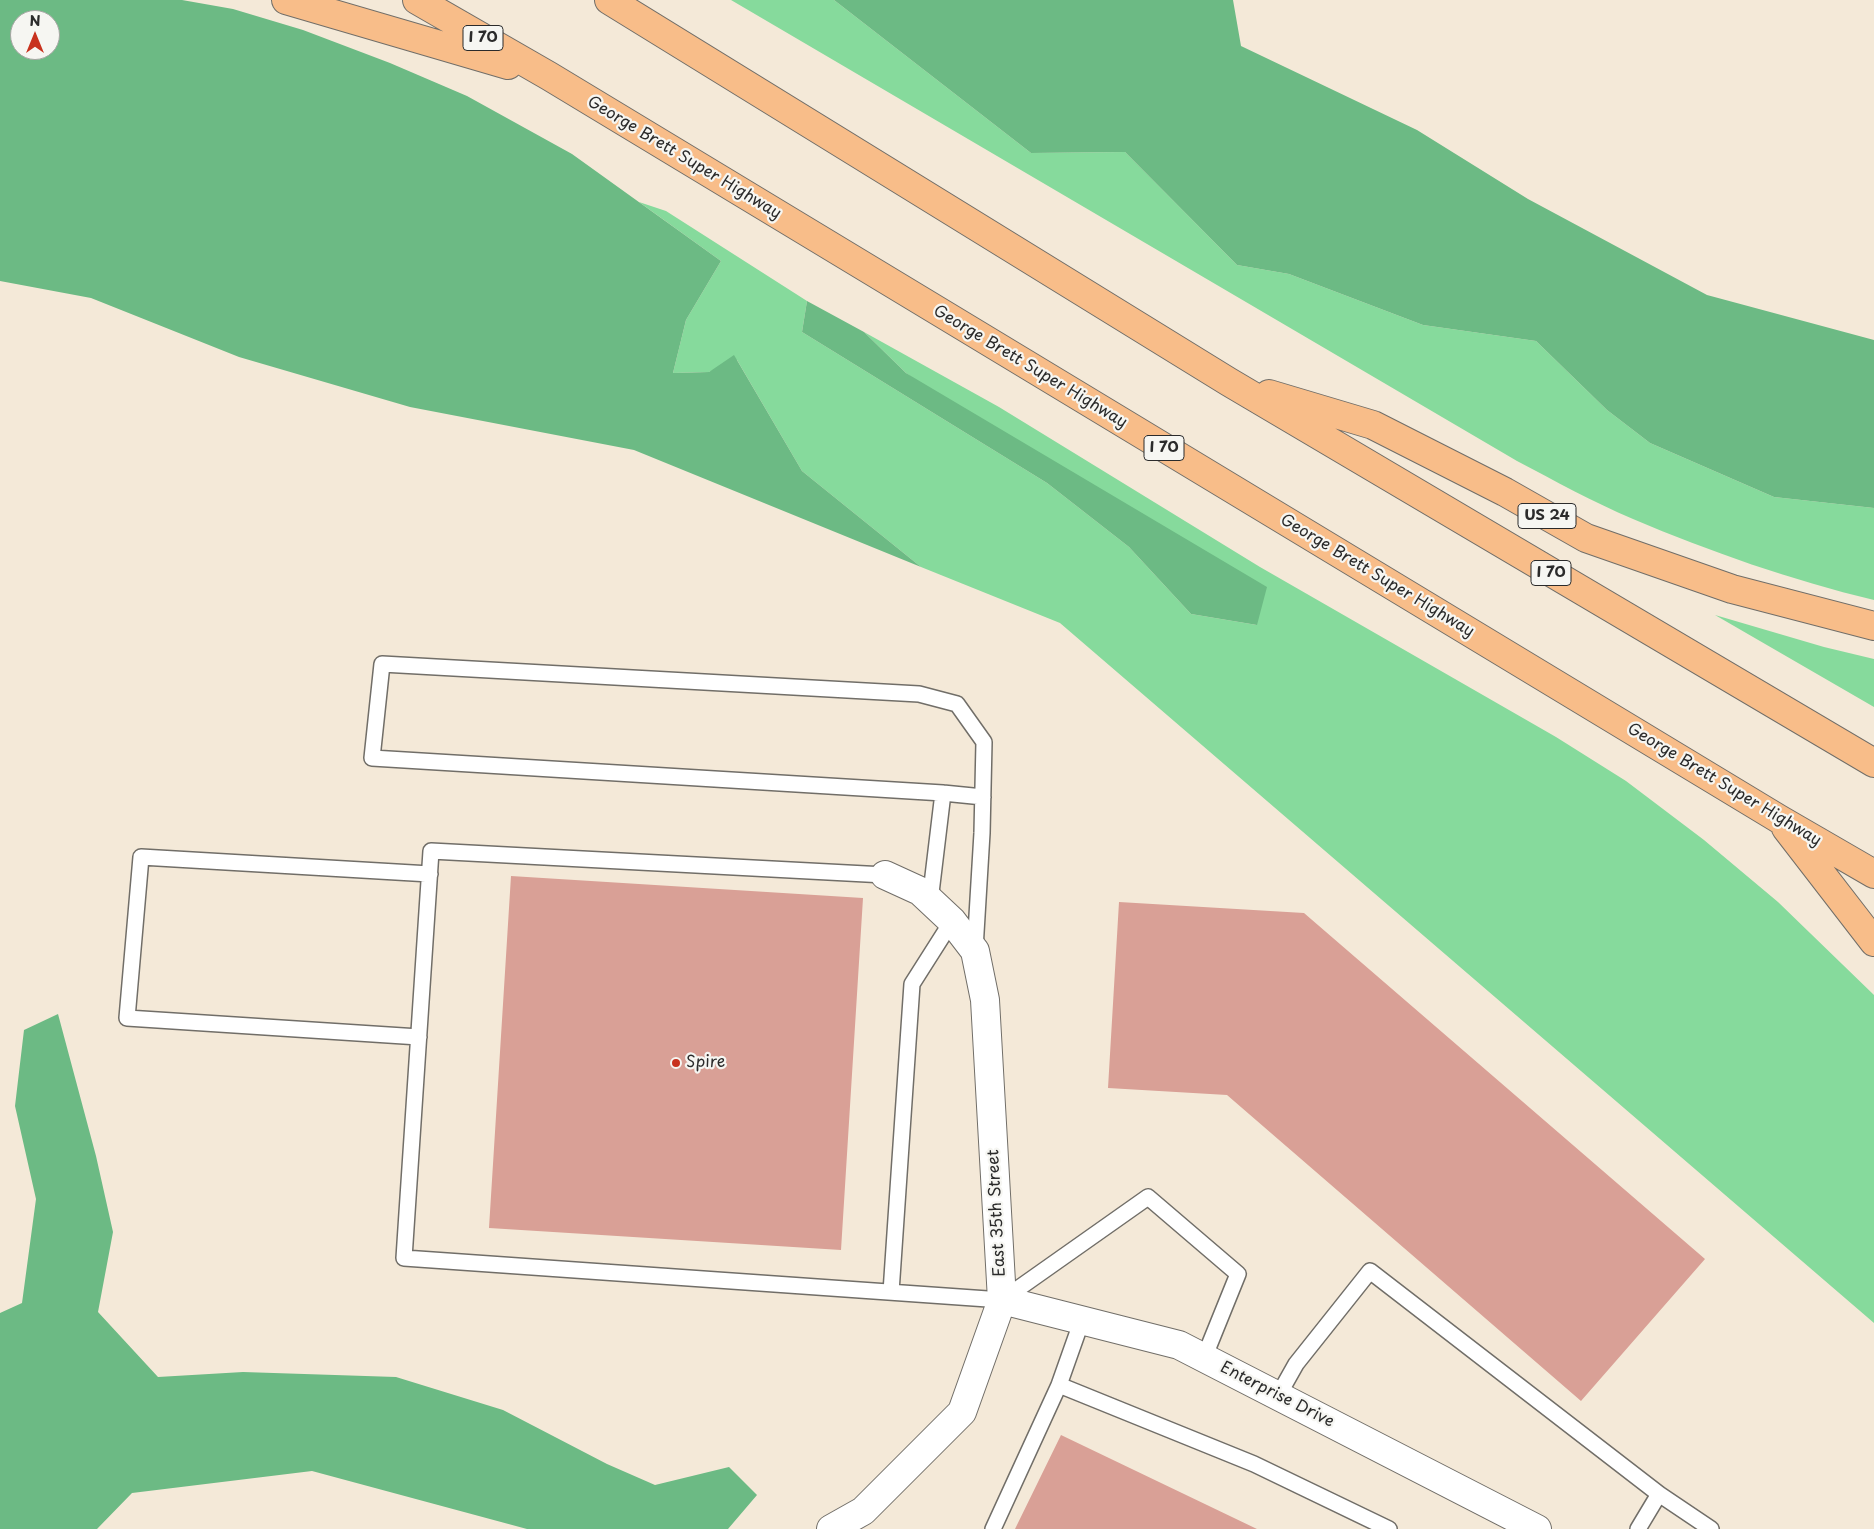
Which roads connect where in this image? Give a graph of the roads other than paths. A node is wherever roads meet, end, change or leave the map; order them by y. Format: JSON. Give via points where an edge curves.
{"nodes":[{"id":1,"x":286,"y":0,"type":"edge"},
{"id":2,"x":417,"y":0,"type":"edge"},
{"id":3,"x":609,"y":0,"type":"edge"},
{"id":4,"x":549,"y":76,"type":"junction"},
{"id":5,"x":1229,"y":382,"type":"junction"},
{"id":6,"x":1874,"y":626,"type":"edge"},
{"id":7,"x":1874,"y":763,"type":"edge"},
{"id":8,"x":943,"y":792,"type":"junction"},
{"id":9,"x":983,"y":797,"type":"junction"},
{"id":10,"x":1780,"y":819,"type":"junction"},
{"id":11,"x":430,"y":874,"type":"junction"},
{"id":12,"x":1874,"y":874,"type":"edge"},
{"id":13,"x":885,"y":875,"type":"joint"},
{"id":14,"x":930,"y":901,"type":"junction"},
{"id":15,"x":952,"y":921,"type":"junction"},
{"id":16,"x":1874,"y":942,"type":"edge"},
{"id":17,"x":975,"y":951,"type":"junction"},
{"id":18,"x":419,"y":1036,"type":"junction"},
{"id":19,"x":891,"y":1292,"type":"junction"},
{"id":20,"x":1002,"y":1300,"type":"junction"},
{"id":21,"x":1082,"y":1320,"type":"junction"},
{"id":22,"x":1204,"y":1358,"type":"junction"},
{"id":23,"x":1059,"y":1385,"type":"junction"},
{"id":24,"x":1278,"y":1396,"type":"junction"},
{"id":25,"x":1659,"y":1494,"type":"junction"},
{"id":26,"x":830,"y":1529,"type":"edge"},
{"id":27,"x":993,"y":1529,"type":"edge"},
{"id":28,"x":1389,"y":1529,"type":"edge"},
{"id":29,"x":1537,"y":1529,"type":"edge"},
{"id":30,"x":1638,"y":1529,"type":"edge"},
{"id":31,"x":1711,"y":1529,"type":"edge"}],
"edges":[{"from":1,"to":4,"type":"highway"},
{"from":2,"to":4,"type":"highway","name":"George Brett Super Highway","number":"I 70"},
{"from":3,"to":5,"type":"highway","number":"I 70"},
{"from":4,"to":10,"type":"highway","name":"George Brett Super Highway","number":"I 70"},
{"from":5,"to":6,"type":"highway","number":"US 24","via":[[1373,424],[1586,538],[1732,589]]},
{"from":5,"to":7,"type":"highway","number":"I 70"},
{"from":8,"to":9,"type":"lane"},
{"from":8,"to":9,"type":"lane","via":[[372,758],[382,664],[919,694],[957,704],[984,742]]},
{"from":8,"to":14,"type":"lane"},
{"from":9,"to":17,"type":"lane"},
{"from":10,"to":12,"type":"highway","name":"George Brett Super Highway","number":"I 70"},
{"from":10,"to":16,"type":"highway"},
{"from":11,"to":13,"type":"lane","via":[[432,851]]},
{"from":11,"to":18,"type":"lane"},
{"from":11,"to":18,"type":"lane","via":[[142,857],[127,1018]]},
{"from":13,"to":14,"type":"street","name":"East 35th Street","via":[[920,892]]},
{"from":14,"to":15,"type":"street","name":"East 35th Street"},
{"from":15,"to":17,"type":"street","name":"East 35th Street"},
{"from":15,"to":19,"type":"lane","via":[[912,984]]},
{"from":17,"to":20,"type":"street","name":"East 35th Street","via":[[985,1000]]},
{"from":18,"to":19,"type":"lane","via":[[404,1258]]},
{"from":19,"to":20,"type":"lane"},
{"from":20,"to":21,"type":"street","name":"Enterprise Drive"},
{"from":20,"to":22,"type":"lane","via":[[1148,1197],[1238,1274]]},
{"from":20,"to":26,"type":"street","name":"East 35th Street","via":[[962,1412],[863,1511]]},
{"from":21,"to":22,"type":"street","name":"Enterprise Drive","via":[[1179,1345]]},
{"from":21,"to":23,"type":"lane"},
{"from":22,"to":24,"type":"street","name":"Enterprise Drive"},
{"from":23,"to":27,"type":"lane"},
{"from":23,"to":28,"type":"lane","via":[[1254,1464]]},
{"from":24,"to":25,"type":"lane","via":[[1296,1364],[1370,1271]]},
{"from":24,"to":29,"type":"street","name":"Enterprise Drive"},
{"from":25,"to":30,"type":"lane"},
{"from":25,"to":31,"type":"lane"}]}
